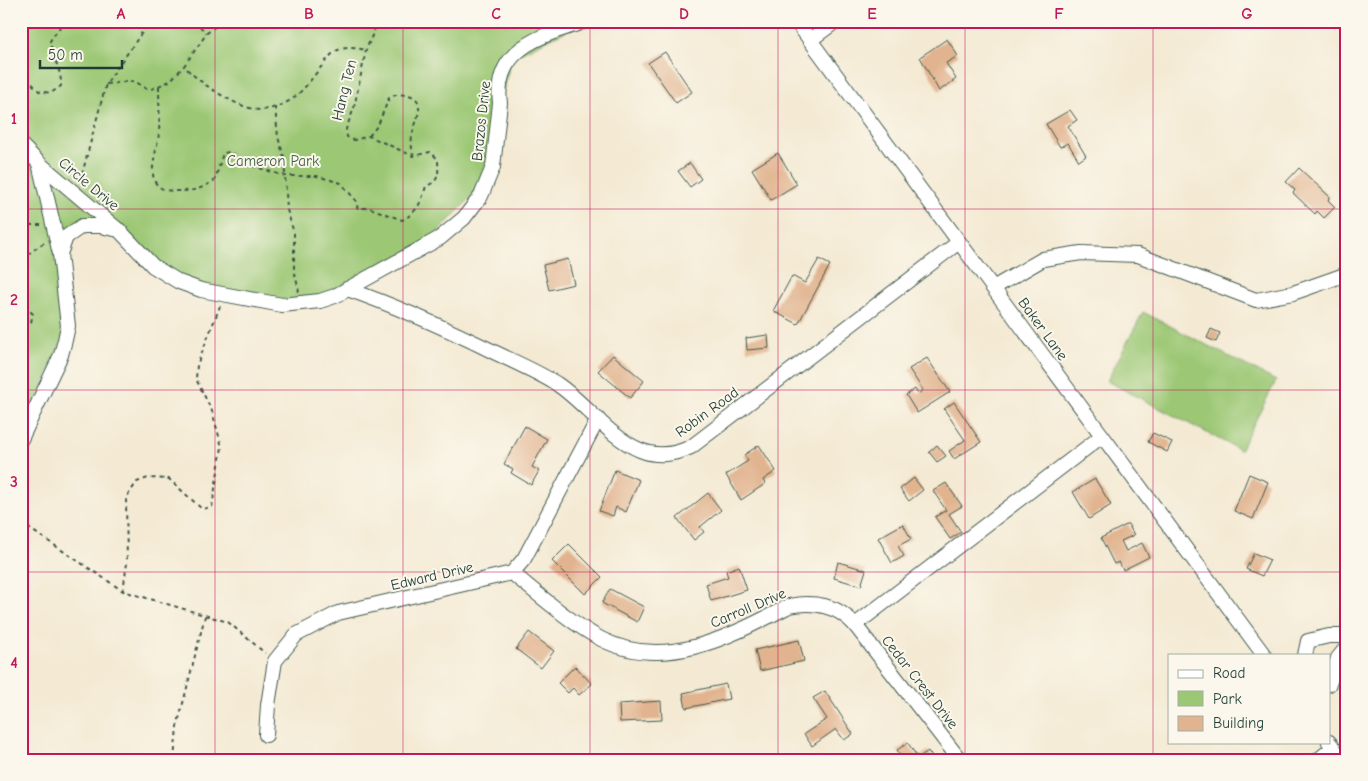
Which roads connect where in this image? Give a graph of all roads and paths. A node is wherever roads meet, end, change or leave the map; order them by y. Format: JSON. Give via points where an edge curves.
{"nodes":[{"id":1,"x":64,"y":21,"type":"edge"},
{"id":2,"x":150,"y":21,"type":"edge"},
{"id":3,"x":194,"y":21,"type":"edge"},
{"id":4,"x":222,"y":21,"type":"edge"},
{"id":5,"x":378,"y":21,"type":"edge"},
{"id":6,"x":586,"y":21,"type":"edge"},
{"id":7,"x":796,"y":21,"type":"edge"},
{"id":8,"x":836,"y":21,"type":"edge"},
{"id":9,"x":208,"y":33,"type":"junction"},
{"id":10,"x":810,"y":40,"type":"junction"},
{"id":11,"x":366,"y":50,"type":"junction"},
{"id":12,"x":184,"y":66,"type":"junction"},
{"id":13,"x":21,"y":72,"type":"edge"},
{"id":14,"x":106,"y":84,"type":"junction"},
{"id":15,"x":159,"y":86,"type":"junction"},
{"id":16,"x":276,"y":107,"type":"junction"},
{"id":17,"x":369,"y":136,"type":"junction"},
{"id":18,"x":21,"y":145,"type":"edge"},
{"id":19,"x":413,"y":156,"type":"junction"},
{"id":20,"x":39,"y":163,"type":"junction"},
{"id":21,"x":285,"y":176,"type":"junction"},
{"id":22,"x":86,"y":188,"type":"dead end"},
{"id":23,"x":21,"y":225,"type":"edge"},
{"id":24,"x":54,"y":228,"type":"junction"},
{"id":25,"x":119,"y":230,"type":"junction"},
{"id":26,"x":959,"y":242,"type":"junction"},
{"id":27,"x":60,"y":254,"type":"junction"},
{"id":28,"x":21,"y":259,"type":"edge"},
{"id":29,"x":1347,"y":274,"type":"edge"},
{"id":30,"x":21,"y":276,"type":"edge"},
{"id":31,"x":993,"y":288,"type":"junction"},
{"id":32,"x":347,"y":289,"type":"junction"},
{"id":33,"x":225,"y":295,"type":"junction"},
{"id":34,"x":301,"y":305,"type":"junction"},
{"id":35,"x":21,"y":360,"type":"edge"},
{"id":36,"x":598,"y":419,"type":"junction"},
{"id":37,"x":1102,"y":436,"type":"junction"},
{"id":38,"x":21,"y":439,"type":"edge"},
{"id":39,"x":21,"y":523,"type":"edge"},
{"id":40,"x":512,"y":573,"type":"junction"},
{"id":41,"x":123,"y":591,"type":"junction"},
{"id":42,"x":205,"y":616,"type":"junction"},
{"id":43,"x":855,"y":625,"type":"junction"},
{"id":44,"x":1347,"y":636,"type":"edge"},
{"id":45,"x":1347,"y":647,"type":"edge"},
{"id":46,"x":1263,"y":654,"type":"edge"},
{"id":47,"x":1305,"y":654,"type":"edge"},
{"id":48,"x":275,"y":661,"type":"junction"},
{"id":49,"x":1330,"y":681,"type":"edge"},
{"id":50,"x":266,"y":735,"type":"dead end"},
{"id":51,"x":1331,"y":745,"type":"edge"},
{"id":52,"x":174,"y":760,"type":"edge"},
{"id":53,"x":960,"y":760,"type":"edge"},
{"id":54,"x":1318,"y":760,"type":"edge"},
{"id":55,"x":1342,"y":760,"type":"edge"}],
"edges":[{"from":1,"to":13,"type":"path","via":[[50,42],[62,75],[61,86],[52,93],[39,91]]},
{"from":2,"to":14,"type":"path"},
{"from":3,"to":9,"type":"path"},
{"from":4,"to":9,"type":"path"},
{"from":5,"to":11,"type":"path"},
{"from":6,"to":32,"type":"street","name":"Brazos Drive","via":[[538,37],[519,50],[506,66],[498,94],[500,103],[493,167],[481,196],[464,218],[440,238]]},
{"from":7,"to":10,"type":"street","name":"Baker Lane"},
{"from":8,"to":10,"type":"street"},
{"from":9,"to":12,"type":"path"},
{"from":10,"to":26,"type":"street","name":"Baker Lane"},
{"from":11,"to":16,"type":"path","name":"Hang Ten","via":[[353,48],[333,52],[296,96]]},
{"from":11,"to":17,"type":"path","name":"Hang Ten","via":[[354,108],[346,129],[347,137],[354,140]]},
{"from":12,"to":15,"type":"path","via":[[170,81]]},
{"from":12,"to":16,"type":"path","name":"Hang Ten","via":[[196,79],[252,109]]},
{"from":14,"to":15,"type":"path","via":[[134,81],[149,90]]},
{"from":14,"to":22,"type":"path","via":[[81,173],[79,184]]},
{"from":15,"to":21,"type":"path","name":"Hang Ten","via":[[159,135],[152,164],[153,177],[159,187],[169,192],[199,191],[215,180],[223,153],[231,152],[246,164]]},
{"from":16,"to":21,"type":"path"},
{"from":17,"to":19,"type":"path","name":"Hang Ten"},
{"from":17,"to":19,"type":"path","via":[[378,125],[389,98],[396,94],[412,96],[417,100],[419,109],[412,134]]},
{"from":18,"to":20,"type":"street","name":"Circle Drive"},
{"from":19,"to":21,"type":"path","name":"Hang Ten","via":[[430,152],[438,159],[438,178],[426,186],[422,201],[412,216],[402,220],[370,208],[357,208],[358,203],[341,183],[318,176]]},
{"from":20,"to":24,"type":"street","name":"Circle Drive"},
{"from":20,"to":25,"type":"street","name":"Circle Drive"},
{"from":21,"to":34,"type":"path","via":[[287,210],[294,233],[294,269]]},
{"from":23,"to":24,"type":"path","via":[[44,224]]},
{"from":24,"to":27,"type":"street","name":"Circle Drive"},
{"from":24,"to":28,"type":"path"},
{"from":25,"to":27,"type":"street","via":[[82,226],[66,237]]},
{"from":25,"to":33,"type":"street","name":"Circle Drive","via":[[142,256],[164,273],[201,290]]},
{"from":26,"to":31,"type":"street","name":"Baker Lane"},
{"from":26,"to":36,"type":"street","name":"Robin Road","via":[[681,451],[647,453],[628,443]]},
{"from":27,"to":38,"type":"street","name":"Circle Drive","via":[[68,326],[61,356]]},
{"from":29,"to":31,"type":"street","via":[[1293,293],[1256,300],[1138,255],[1081,253],[1043,260]]},
{"from":30,"to":35,"type":"path","via":[[27,290],[23,304],[33,314],[31,322],[24,325]]},
{"from":31,"to":37,"type":"street","name":"Baker Lane"},
{"from":32,"to":34,"type":"street","name":"Brazos Drive"},
{"from":32,"to":36,"type":"street","name":"Robin Road","via":[[460,336],[544,376]]},
{"from":33,"to":34,"type":"street","name":"Brazos Drive"},
{"from":33,"to":41,"type":"path","via":[[197,365],[196,379],[212,411],[222,447],[212,507],[202,509],[169,479],[148,478],[137,482],[126,498],[127,563]]},
{"from":36,"to":40,"type":"street","via":[[524,560]]},
{"from":37,"to":43,"type":"street"},
{"from":37,"to":46,"type":"street","name":"Baker Lane"},
{"from":39,"to":41,"type":"path"},
{"from":40,"to":43,"type":"street","name":"Carroll Drive","via":[[600,639],[648,653],[698,646],[788,606],[800,604],[839,611]]},
{"from":40,"to":48,"type":"street","name":"Edward Drive","via":[[338,613],[296,635]]},
{"from":41,"to":42,"type":"path"},
{"from":42,"to":48,"type":"path","via":[[228,622]]},
{"from":42,"to":52,"type":"path","via":[[177,727]]},
{"from":43,"to":53,"type":"street","name":"Cedar Crest Drive"},
{"from":44,"to":47,"type":"street","via":[[1308,641]]},
{"from":45,"to":49,"type":"street","via":[[1338,658]]},
{"from":48,"to":50,"type":"street","name":"Edward Drive"},
{"from":51,"to":54,"type":"street"},
{"from":51,"to":55,"type":"street"}]}
